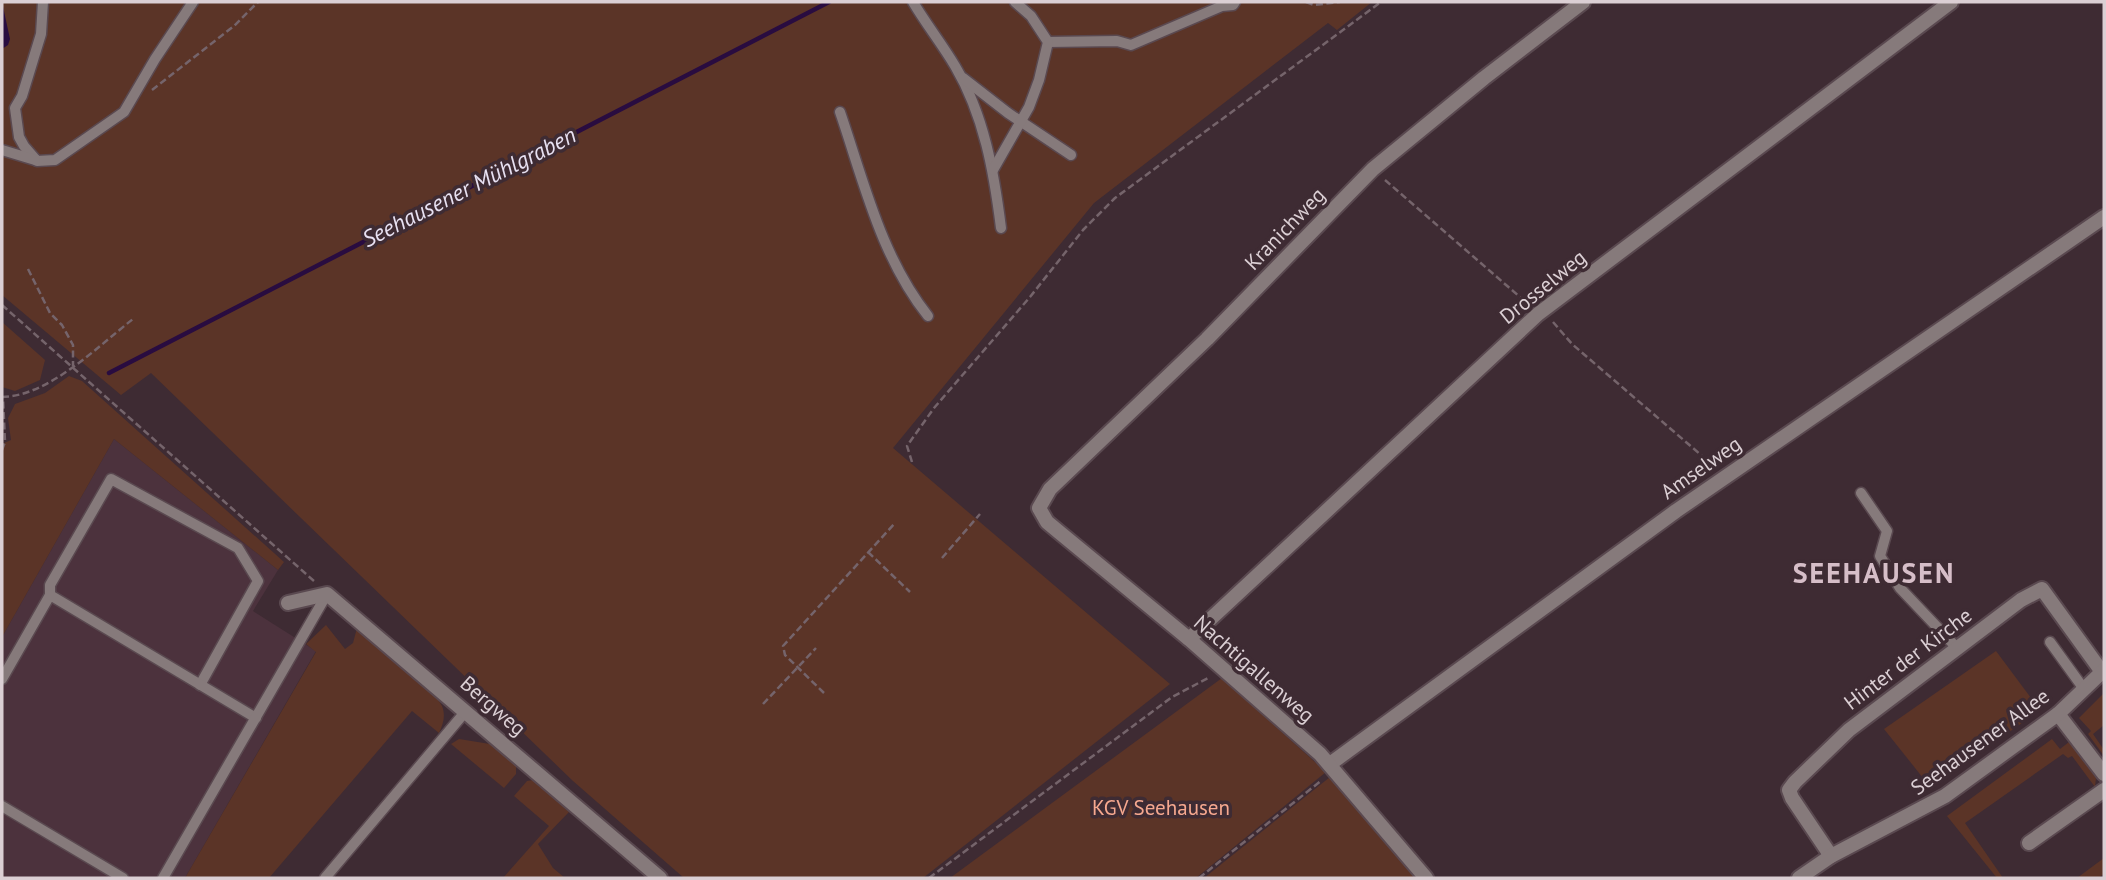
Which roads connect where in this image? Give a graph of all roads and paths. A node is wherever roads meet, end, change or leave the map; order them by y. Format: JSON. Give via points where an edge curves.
{"nodes":[{"id":1,"x":43,"y":2,"type":"edge"},
{"id":2,"x":193,"y":2,"type":"edge"},
{"id":3,"x":258,"y":2,"type":"edge"},
{"id":4,"x":913,"y":2,"type":"edge"},
{"id":5,"x":1015,"y":2,"type":"edge"},
{"id":6,"x":1235,"y":2,"type":"edge"},
{"id":7,"x":1306,"y":2,"type":"edge"},
{"id":8,"x":1339,"y":2,"type":"edge"},
{"id":9,"x":1381,"y":2,"type":"edge"},
{"id":10,"x":1583,"y":2,"type":"edge"},
{"id":11,"x":1951,"y":2,"type":"edge"},
{"id":12,"x":1222,"y":4,"type":"edge"},
{"id":13,"x":1048,"y":42,"type":"junction"},
{"id":14,"x":959,"y":76,"type":"junction"},
{"id":15,"x":152,"y":90,"type":"dead end"},
{"id":16,"x":841,"y":112,"type":"dead end"},
{"id":17,"x":1021,"y":121,"type":"junction"},
{"id":18,"x":2,"y":150,"type":"edge"},
{"id":19,"x":1071,"y":155,"type":"dead end"},
{"id":20,"x":37,"y":160,"type":"junction"},
{"id":21,"x":993,"y":170,"type":"junction"},
{"id":22,"x":2104,"y":217,"type":"edge"},
{"id":23,"x":1001,"y":228,"type":"dead end"},
{"id":24,"x":28,"y":269,"type":"dead end"},
{"id":25,"x":2,"y":305,"type":"edge"},
{"id":26,"x":928,"y":316,"type":"dead end"},
{"id":27,"x":133,"y":319,"type":"dead end"},
{"id":28,"x":73,"y":366,"type":"junction"},
{"id":29,"x":2,"y":397,"type":"edge"},
{"id":30,"x":2,"y":450,"type":"edge"},
{"id":31,"x":912,"y":462,"type":"dead end"},
{"id":32,"x":1861,"y":494,"type":"dead end"},
{"id":33,"x":1039,"y":508,"type":"joint"},
{"id":34,"x":980,"y":514,"type":"dead end"},
{"id":35,"x":895,"y":523,"type":"dead end"},
{"id":36,"x":868,"y":552,"type":"junction"},
{"id":37,"x":943,"y":558,"type":"dead end"},
{"id":38,"x":910,"y":592,"type":"dead end"},
{"id":39,"x":327,"y":594,"type":"junction"},
{"id":40,"x":50,"y":595,"type":"junction"},
{"id":41,"x":288,"y":603,"type":"dead end"},
{"id":42,"x":1189,"y":639,"type":"junction"},
{"id":43,"x":2050,"y":642,"type":"dead end"},
{"id":44,"x":1956,"y":647,"type":"junction"},
{"id":45,"x":816,"y":648,"type":"dead end"},
{"id":46,"x":798,"y":667,"type":"junction"},
{"id":47,"x":1224,"y":671,"type":"junction"},
{"id":48,"x":2103,"y":671,"type":"edge"},
{"id":49,"x":2,"y":679,"type":"edge"},
{"id":50,"x":200,"y":685,"type":"junction"},
{"id":51,"x":2084,"y":690,"type":"junction"},
{"id":52,"x":824,"y":693,"type":"dead end"},
{"id":53,"x":763,"y":704,"type":"dead end"},
{"id":54,"x":466,"y":711,"type":"junction"},
{"id":55,"x":2058,"y":714,"type":"junction"},
{"id":56,"x":256,"y":718,"type":"junction"},
{"id":57,"x":1332,"y":767,"type":"junction"},
{"id":58,"x":2104,"y":774,"type":"edge"},
{"id":59,"x":2104,"y":790,"type":"edge"},
{"id":60,"x":2,"y":806,"type":"edge"},
{"id":61,"x":2029,"y":843,"type":"dead end"},
{"id":62,"x":1831,"y":856,"type":"junction"},
{"id":63,"x":123,"y":878,"type":"edge"},
{"id":64,"x":163,"y":878,"type":"edge"},
{"id":65,"x":326,"y":878,"type":"edge"},
{"id":66,"x":660,"y":878,"type":"edge"},
{"id":67,"x":929,"y":878,"type":"edge"},
{"id":68,"x":1199,"y":878,"type":"edge"},
{"id":69,"x":1426,"y":878,"type":"edge"},
{"id":70,"x":1799,"y":878,"type":"edge"}],
"edges":[{"from":1,"to":20,"type":"lane","via":[[41,34],[15,108],[19,137]]},
{"from":2,"to":20,"type":"lane","via":[[124,112],[55,160]]},
{"from":3,"to":15,"type":"path"},
{"from":4,"to":14,"type":"lane"},
{"from":5,"to":13,"type":"lane"},
{"from":6,"to":12,"type":"lane"},
{"from":7,"to":8,"type":"path"},
{"from":9,"to":31,"type":"path","via":[[1115,198],[934,408],[907,446]]},
{"from":10,"to":33,"type":"street","name":"Kranichweg","via":[[1373,169],[1207,339],[1051,489]]},
{"from":11,"to":42,"type":"street","name":"Drosselweg","via":[[1538,314]]},
{"from":12,"to":13,"type":"lane","via":[[1131,44]]},
{"from":13,"to":17,"type":"lane","via":[[1039,80]]},
{"from":14,"to":17,"type":"lane"},
{"from":14,"to":21,"type":"lane","via":[[981,125]]},
{"from":16,"to":26,"type":"lane","via":[[872,212],[915,300]]},
{"from":17,"to":19,"type":"lane"},
{"from":17,"to":21,"type":"lane"},
{"from":18,"to":20,"type":"lane"},
{"from":21,"to":23,"type":"lane"},
{"from":22,"to":57,"type":"street","name":"Amselweg","via":[[1685,504]]},
{"from":24,"to":28,"type":"path","via":[[73,345]]},
{"from":25,"to":28,"type":"path"},
{"from":27,"to":28,"type":"path"},
{"from":28,"to":29,"type":"path","via":[[23,395]]},
{"from":28,"to":39,"type":"path"},
{"from":29,"to":30,"type":"path"},
{"from":32,"to":44,"type":"lane","via":[[1887,531],[1880,556],[1900,587]]},
{"from":33,"to":42,"type":"street","name":"Nachtigallenweg","via":[[1047,522]]},
{"from":34,"to":37,"type":"path"},
{"from":35,"to":36,"type":"path"},
{"from":36,"to":38,"type":"path"},
{"from":36,"to":46,"type":"path","via":[[783,646],[785,655]]},
{"from":39,"to":41,"type":"street"},
{"from":39,"to":54,"type":"street","name":"Bergweg"},
{"from":39,"to":56,"type":"lane"},
{"from":40,"to":49,"type":"lane"},
{"from":40,"to":50,"type":"lane"},
{"from":40,"to":50,"type":"lane","via":[[50,585],[111,479],[238,548],[258,581]]},
{"from":42,"to":47,"type":"street","name":"Nachtigallenweg"},
{"from":43,"to":51,"type":"lane"},
{"from":44,"to":48,"type":"street","name":"Hinter der Kirche","via":[[2042,589]]},
{"from":44,"to":62,"type":"street","name":"Hinter der Kirche","via":[[1849,730],[1789,790]]},
{"from":45,"to":46,"type":"path"},
{"from":46,"to":52,"type":"path"},
{"from":46,"to":53,"type":"path"},
{"from":47,"to":57,"type":"street","name":"Nachtigallenweg"},
{"from":47,"to":67,"type":"path","via":[[1172,697]]},
{"from":48,"to":51,"type":"street","name":"Seehausener Allee"},
{"from":50,"to":56,"type":"lane"},
{"from":51,"to":55,"type":"street","name":"Seehausener Allee"},
{"from":54,"to":65,"type":"lane"},
{"from":54,"to":66,"type":"street","name":"Bergweg"},
{"from":55,"to":58,"type":"street"},
{"from":55,"to":62,"type":"street","name":"Seehausener Allee","via":[[1945,796]]},
{"from":56,"to":64,"type":"lane"},
{"from":57,"to":68,"type":"path"},
{"from":57,"to":69,"type":"street","name":"Nachtigallenweg"},
{"from":59,"to":61,"type":"street"},
{"from":60,"to":63,"type":"lane"},
{"from":62,"to":70,"type":"street","name":"Seehausener Allee"}]}
